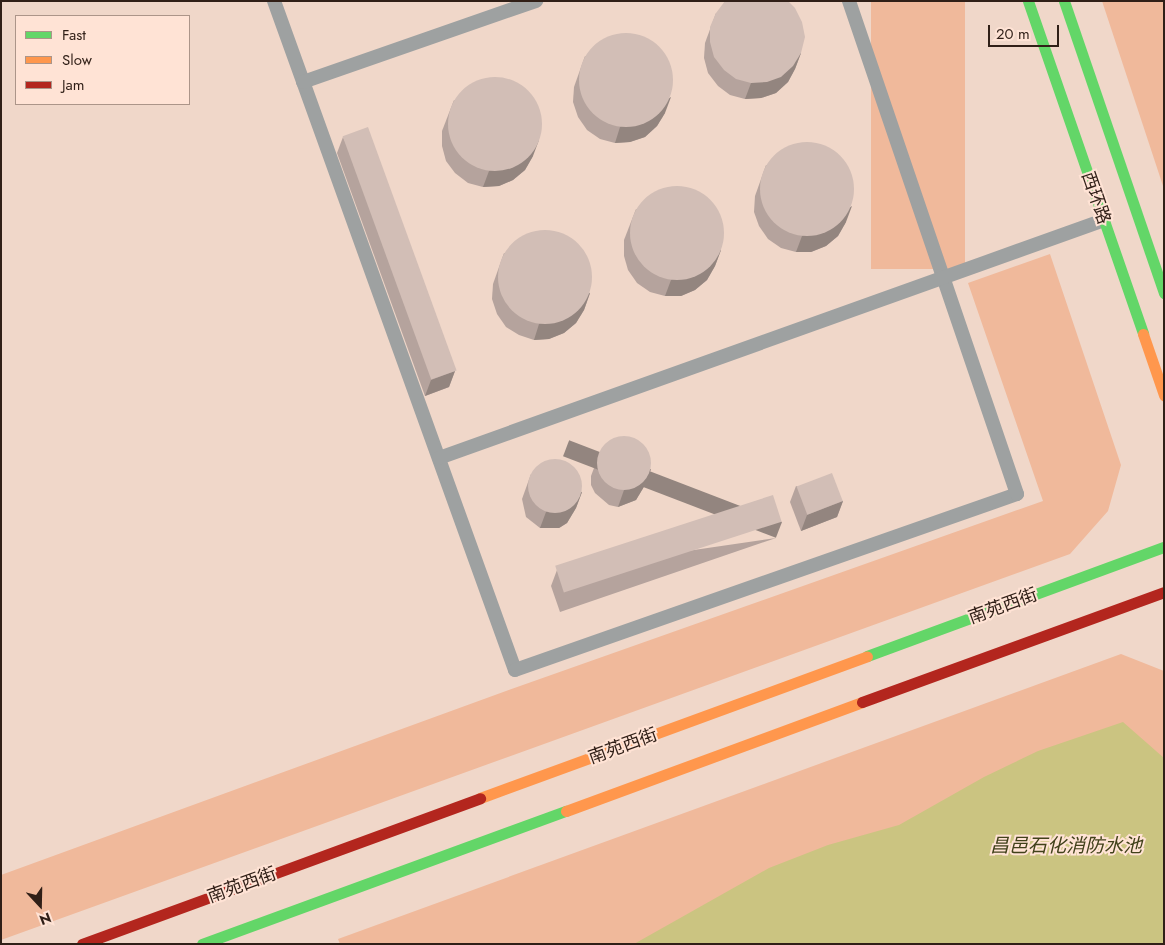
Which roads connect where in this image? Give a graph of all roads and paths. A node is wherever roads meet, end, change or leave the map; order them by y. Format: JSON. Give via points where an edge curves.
{"nodes":[{"id":1,"x":274,"y":1,"type":"edge"},
{"id":2,"x":536,"y":1,"type":"edge"},
{"id":3,"x":849,"y":1,"type":"edge"},
{"id":4,"x":1028,"y":1,"type":"edge"},
{"id":5,"x":1064,"y":1,"type":"edge"},
{"id":6,"x":303,"y":82,"type":"junction"},
{"id":7,"x":1104,"y":220,"type":"junction"},
{"id":8,"x":943,"y":277,"type":"junction"},
{"id":9,"x":1164,"y":293,"type":"edge"},
{"id":10,"x":1164,"y":395,"type":"edge"},
{"id":11,"x":439,"y":458,"type":"junction"},
{"id":12,"x":1164,"y":547,"type":"edge"},
{"id":13,"x":1164,"y":592,"type":"edge"},
{"id":14,"x":82,"y":944,"type":"edge"},
{"id":15,"x":202,"y":944,"type":"edge"}],
"edges":[{"from":1,"to":6,"type":"lane"},
{"from":2,"to":6,"type":"lane"},
{"from":3,"to":8,"type":"lane"},
{"from":4,"to":7,"type":"main road","name":"西环路"},
{"from":5,"to":9,"type":"main road","name":"西环路"},
{"from":6,"to":11,"type":"lane"},
{"from":7,"to":8,"type":"lane"},
{"from":7,"to":10,"type":"main road","name":"西环路"},
{"from":8,"to":11,"type":"lane"},
{"from":8,"to":11,"type":"lane","via":[[1017,494],[515,670]]},
{"from":12,"to":14,"type":"main road","name":"南苑西街"},
{"from":13,"to":15,"type":"main road"}]}
